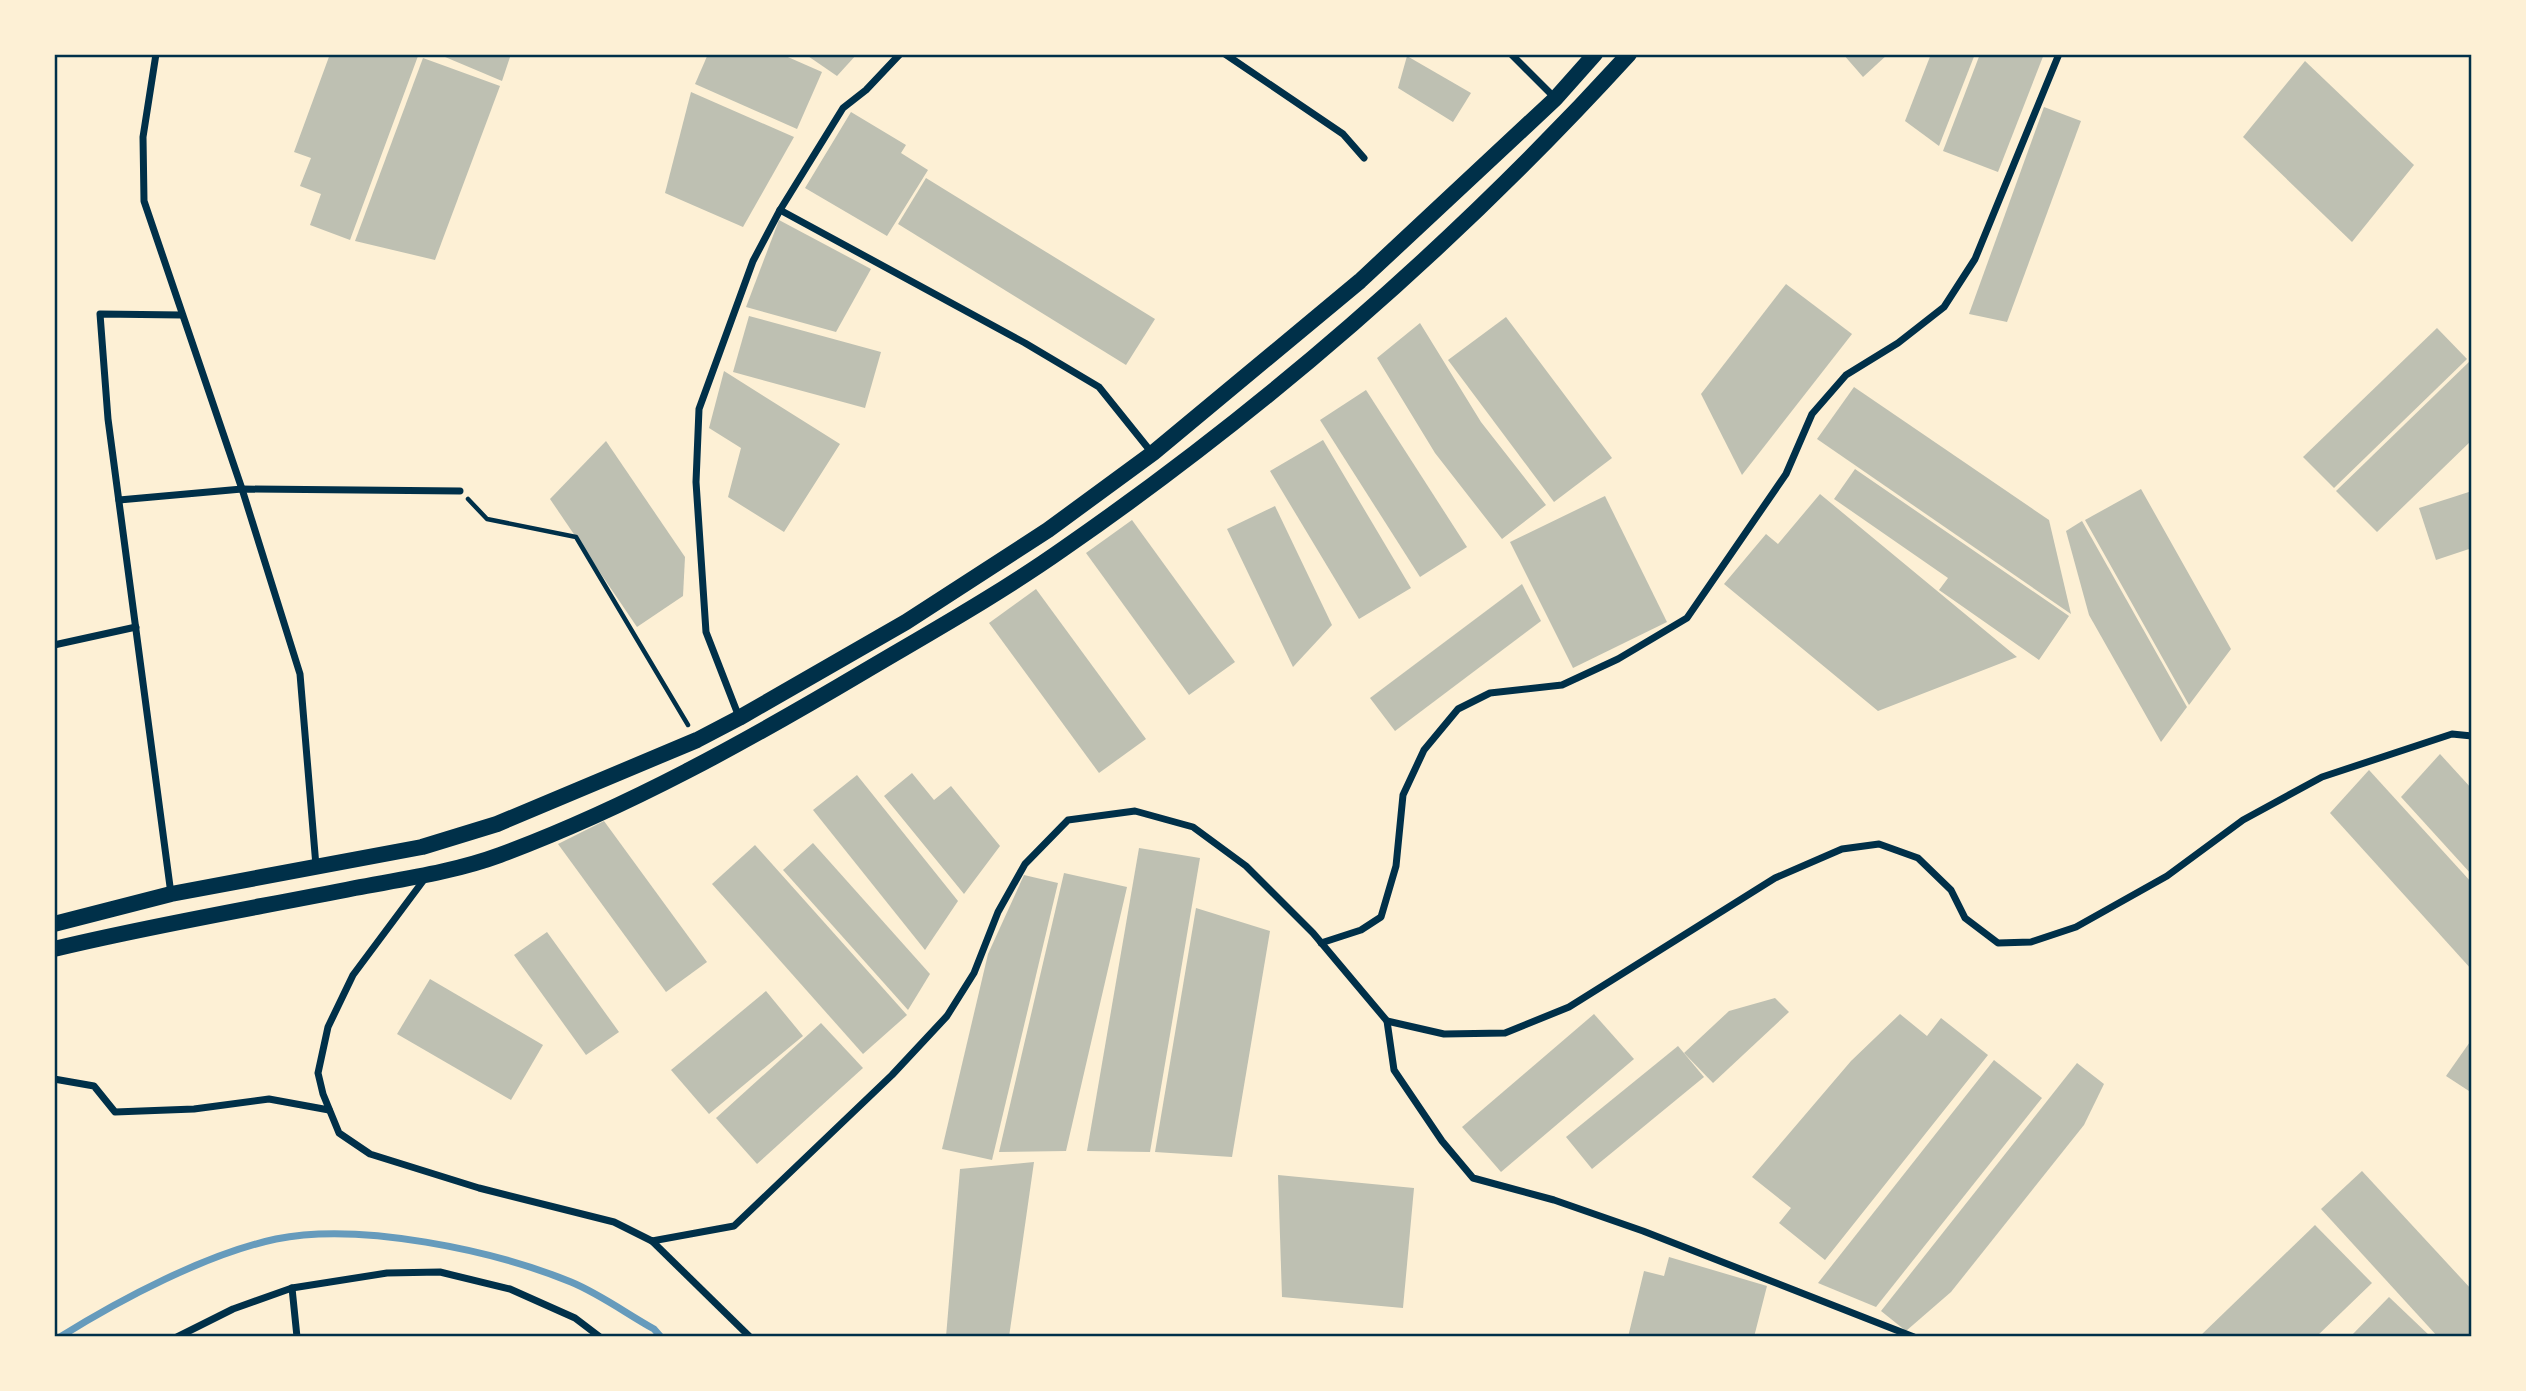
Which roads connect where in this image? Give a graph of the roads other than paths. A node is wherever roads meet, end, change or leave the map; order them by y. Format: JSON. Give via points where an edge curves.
{"nodes":[{"id":1,"x":156,"y":54,"type":"edge"},
{"id":2,"x":900,"y":54,"type":"edge"},
{"id":3,"x":1225,"y":54,"type":"edge"},
{"id":4,"x":1511,"y":54,"type":"edge"},
{"id":5,"x":1595,"y":54,"type":"edge"},
{"id":6,"x":1629,"y":54,"type":"edge"},
{"id":7,"x":2059,"y":54,"type":"edge"},
{"id":8,"x":1555,"y":99,"type":"junction"},
{"id":9,"x":1364,"y":158,"type":"dead end"},
{"id":10,"x":780,"y":210,"type":"junction"},
{"id":11,"x":182,"y":315,"type":"junction"},
{"id":12,"x":1153,"y":453,"type":"junction"},
{"id":13,"x":242,"y":489,"type":"junction"},
{"id":14,"x":460,"y":491,"type":"road end"},
{"id":15,"x":119,"y":500,"type":"junction"},
{"id":16,"x":136,"y":627,"type":"junction"},
{"id":17,"x":54,"y":645,"type":"edge"},
{"id":18,"x":739,"y":718,"type":"junction"},
{"id":19,"x":2472,"y":736,"type":"edge"},
{"id":20,"x":316,"y":866,"type":"junction"},
{"id":21,"x":428,"y":874,"type":"junction"},
{"id":22,"x":171,"y":894,"type":"junction"},
{"id":23,"x":54,"y":924,"type":"edge"},
{"id":24,"x":1321,"y":943,"type":"junction"},
{"id":25,"x":54,"y":949,"type":"edge"},
{"id":26,"x":1387,"y":1021,"type":"junction"},
{"id":27,"x":54,"y":1079,"type":"edge"},
{"id":28,"x":329,"y":1110,"type":"junction"},
{"id":29,"x":652,"y":1241,"type":"junction"},
{"id":30,"x":292,"y":1288,"type":"junction"},
{"id":31,"x":177,"y":1337,"type":"edge"},
{"id":32,"x":298,"y":1337,"type":"edge"},
{"id":33,"x":600,"y":1337,"type":"edge"},
{"id":34,"x":750,"y":1337,"type":"edge"},
{"id":35,"x":1914,"y":1337,"type":"edge"}],
"edges":[{"from":1,"to":11,"type":"street","via":[[143,137],[144,201]]},
{"from":2,"to":10,"type":"street","via":[[843,108]]},
{"from":3,"to":9,"type":"street","via":[[1343,134]]},
{"from":4,"to":8,"type":"street"},
{"from":5,"to":8,"type":"main road"},
{"from":6,"to":21,"type":"main road","via":[[1570,118],[1372,307],[1204,446],[1063,550],[752,738],[634,800],[495,856]]},
{"from":7,"to":24,"type":"street","via":[[1975,259],[1944,307],[1846,375],[1812,414],[1786,474],[1686,618],[1618,659],[1562,685],[1490,693],[1458,709],[1424,750],[1403,795],[1396,866],[1381,917],[1361,930]]},
{"from":8,"to":12,"type":"main road","via":[[1360,281]]},
{"from":10,"to":12,"type":"street","via":[[1099,387]]},
{"from":10,"to":18,"type":"street","via":[[753,261],[699,409],[696,482],[706,632]]},
{"from":11,"to":13,"type":"street"},
{"from":11,"to":15,"type":"street","via":[[100,314]]},
{"from":12,"to":18,"type":"main road","via":[[1048,530],[906,622]]},
{"from":13,"to":14,"type":"street"},
{"from":13,"to":15,"type":"street"},
{"from":13,"to":20,"type":"street","via":[[300,674]]},
{"from":15,"to":16,"type":"street"},
{"from":16,"to":17,"type":"street"},
{"from":16,"to":22,"type":"street"},
{"from":18,"to":20,"type":"main road","via":[[498,824],[422,847]]},
{"from":19,"to":26,"type":"street","via":[[2452,734],[2322,777],[2243,820],[2156,883],[2076,927],[2031,942],[1998,943],[1965,918],[1951,890],[1919,858],[1879,844],[1842,849],[1775,878],[1569,1007],[1505,1032],[1444,1034]]},
{"from":20,"to":22,"type":"main road"},
{"from":21,"to":25,"type":"main road"},
{"from":21,"to":28,"type":"street","via":[[353,975],[328,1027],[318,1073]]},
{"from":22,"to":23,"type":"main road"},
{"from":24,"to":26,"type":"street"},
{"from":24,"to":29,"type":"street","via":[[1246,866],[1193,827],[1135,811],[1068,820],[1025,864],[998,912],[974,973],[947,1016],[892,1075],[734,1226]]},
{"from":26,"to":35,"type":"street","via":[[1394,1070],[1473,1178],[1643,1231]]},
{"from":27,"to":28,"type":"street","via":[[94,1086],[115,1112],[194,1109],[269,1099]]},
{"from":28,"to":29,"type":"street","via":[[339,1133],[370,1154],[491,1192],[614,1222]]},
{"from":29,"to":34,"type":"street"},
{"from":30,"to":31,"type":"street","via":[[233,1309]]},
{"from":30,"to":32,"type":"street"},
{"from":30,"to":33,"type":"street","via":[[387,1273],[440,1272],[510,1289],[575,1318]]}]}
